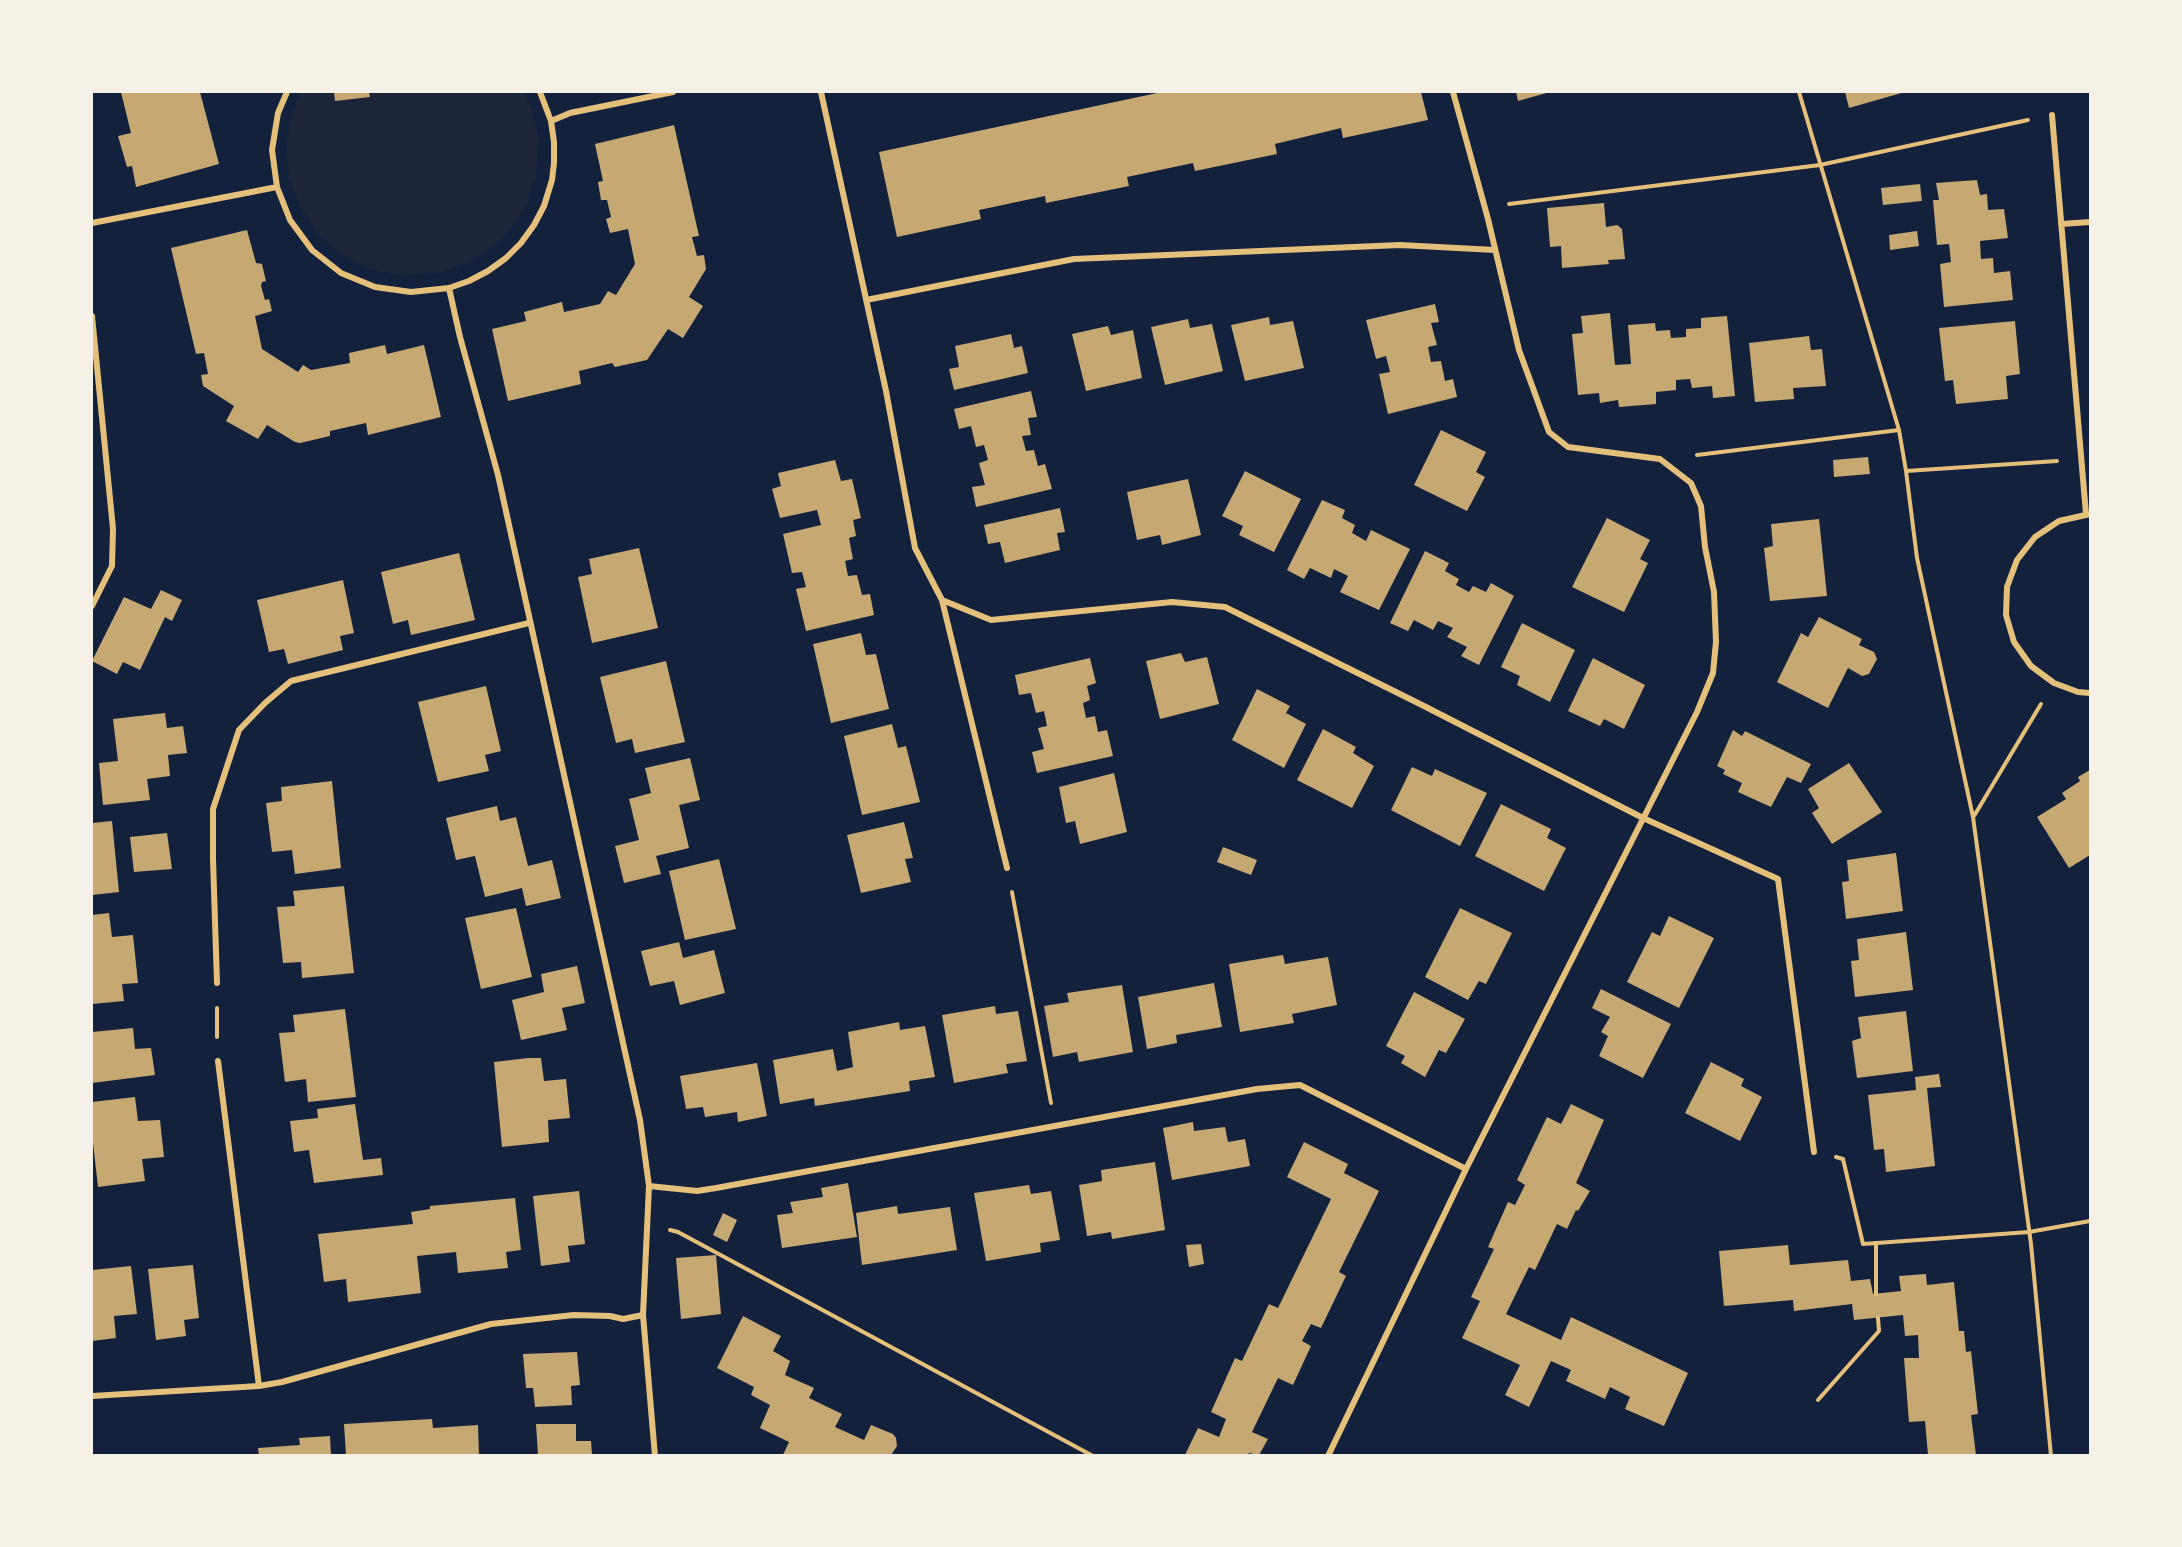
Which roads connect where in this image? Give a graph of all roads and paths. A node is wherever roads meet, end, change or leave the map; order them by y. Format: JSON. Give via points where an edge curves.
{"nodes":[{"id":1,"x":287,"y":92,"type":"edge"},
{"id":2,"x":540,"y":92,"type":"edge"},
{"id":3,"x":673,"y":92,"type":"edge"},
{"id":4,"x":821,"y":92,"type":"edge"},
{"id":5,"x":1453,"y":92,"type":"edge"},
{"id":6,"x":1799,"y":92,"type":"edge"},
{"id":7,"x":2052,"y":115,"type":"joint"},
{"id":8,"x":551,"y":121,"type":"junction"},
{"id":9,"x":1820,"y":165,"type":"junction"},
{"id":10,"x":277,"y":187,"type":"junction"},
{"id":11,"x":1484,"y":207,"type":"junction"},
{"id":12,"x":2091,"y":222,"type":"edge"},
{"id":13,"x":92,"y":224,"type":"edge"},
{"id":14,"x":2061,"y":224,"type":"junction"},
{"id":15,"x":1495,"y":250,"type":"junction"},
{"id":16,"x":449,"y":288,"type":"junction"},
{"id":17,"x":866,"y":300,"type":"junction"},
{"id":18,"x":92,"y":316,"type":"edge"},
{"id":19,"x":1899,"y":430,"type":"junction"},
{"id":20,"x":1660,"y":459,"type":"junction"},
{"id":21,"x":2081,"y":460,"type":"junction"},
{"id":22,"x":1906,"y":471,"type":"junction"},
{"id":23,"x":2088,"y":514,"type":"edge"},
{"id":24,"x":942,"y":600,"type":"junction"},
{"id":25,"x":92,"y":606,"type":"edge"},
{"id":26,"x":529,"y":623,"type":"junction"},
{"id":27,"x":2054,"y":683,"type":"junction"},
{"id":28,"x":2091,"y":693,"type":"edge"},
{"id":29,"x":1973,"y":817,"type":"junction"},
{"id":30,"x":1643,"y":818,"type":"junction"},
{"id":31,"x":1007,"y":868,"type":"joint"},
{"id":32,"x":217,"y":983,"type":"joint"},
{"id":33,"x":218,"y":1061,"type":"joint"},
{"id":34,"x":1055,"y":1125,"type":"junction"},
{"id":35,"x":1814,"y":1152,"type":"joint"},
{"id":36,"x":1466,"y":1169,"type":"junction"},
{"id":37,"x":649,"y":1186,"type":"junction"},
{"id":38,"x":2091,"y":1221,"type":"edge"},
{"id":39,"x":646,"y":1224,"type":"junction"},
{"id":40,"x":2030,"y":1232,"type":"junction"},
{"id":41,"x":1876,"y":1243,"type":"junction"},
{"id":42,"x":1876,"y":1294,"type":"dead end"},
{"id":43,"x":643,"y":1315,"type":"junction"},
{"id":44,"x":1878,"y":1318,"type":"dead end"},
{"id":45,"x":259,"y":1386,"type":"junction"},
{"id":46,"x":92,"y":1396,"type":"edge"},
{"id":47,"x":1818,"y":1400,"type":"dead end"},
{"id":48,"x":655,"y":1455,"type":"edge"},
{"id":49,"x":1093,"y":1455,"type":"edge"},
{"id":50,"x":1328,"y":1455,"type":"edge"},
{"id":51,"x":2050,"y":1455,"type":"edge"}],
"edges":[{"from":1,"to":10,"type":"street","via":[[278,113],[272,150]]},
{"from":2,"to":8,"type":"street"},
{"from":3,"to":8,"type":"street","via":[[570,113]]},
{"from":4,"to":17,"type":"street"},
{"from":5,"to":11,"type":"street"},
{"from":6,"to":9,"type":"path"},
{"from":7,"to":9,"type":"path"},
{"from":7,"to":14,"type":"street"},
{"from":8,"to":16,"type":"street","via":[[552,180],[534,225],[506,258],[469,281]]},
{"from":9,"to":11,"type":"path"},
{"from":9,"to":19,"type":"path"},
{"from":10,"to":13,"type":"street"},
{"from":10,"to":16,"type":"street","via":[[290,220],[312,250],[341,273],[375,287],[411,292]]},
{"from":11,"to":15,"type":"street"},
{"from":12,"to":14,"type":"street"},
{"from":14,"to":21,"type":"street"},
{"from":15,"to":17,"type":"street","via":[[1400,245],[1074,259]]},
{"from":15,"to":20,"type":"street","via":[[1519,350],[1549,432],[1568,447]]},
{"from":16,"to":26,"type":"street","via":[[498,475]]},
{"from":17,"to":24,"type":"street","via":[[915,548]]},
{"from":18,"to":25,"type":"street","via":[[113,529],[112,566]]},
{"from":19,"to":20,"type":"path"},
{"from":19,"to":22,"type":"path"},
{"from":20,"to":30,"type":"street","via":[[1691,483],[1701,506],[1714,592],[1716,642],[1713,673]]},
{"from":21,"to":22,"type":"path"},
{"from":21,"to":23,"type":"street"},
{"from":22,"to":29,"type":"path","via":[[1917,558]]},
{"from":23,"to":27,"type":"street","via":[[2059,521],[2035,537],[2017,560],[2007,587],[2006,615],[2014,642],[2031,666]]},
{"from":24,"to":30,"type":"street","via":[[991,620],[1172,602],[1225,607]]},
{"from":24,"to":31,"type":"street"},
{"from":26,"to":32,"type":"street","via":[[291,681],[238,730],[213,809]]},
{"from":26,"to":37,"type":"street","via":[[640,1120]]},
{"from":27,"to":28,"type":"street"},
{"from":27,"to":29,"type":"path"},
{"from":29,"to":40,"type":"path"},
{"from":30,"to":35,"type":"street","via":[[1778,879]]},
{"from":30,"to":36,"type":"street"},
{"from":31,"to":34,"type":"path"},
{"from":32,"to":33,"type":"path"},
{"from":33,"to":45,"type":"street"},
{"from":34,"to":36,"type":"street","via":[[1300,1085]]},
{"from":34,"to":37,"type":"street","via":[[706,1190]]},
{"from":35,"to":41,"type":"path","via":[[1843,1159],[1863,1244]]},
{"from":36,"to":50,"type":"street"},
{"from":37,"to":39,"type":"street"},
{"from":38,"to":40,"type":"path"},
{"from":39,"to":43,"type":"street"},
{"from":39,"to":49,"type":"path","via":[[678,1232]]},
{"from":40,"to":41,"type":"path"},
{"from":40,"to":51,"type":"path"},
{"from":41,"to":42,"type":"path"},
{"from":43,"to":45,"type":"street","via":[[623,1319],[574,1315],[491,1324]]},
{"from":43,"to":48,"type":"street"},
{"from":44,"to":47,"type":"path","via":[[1879,1331]]},
{"from":45,"to":46,"type":"street"}]}
